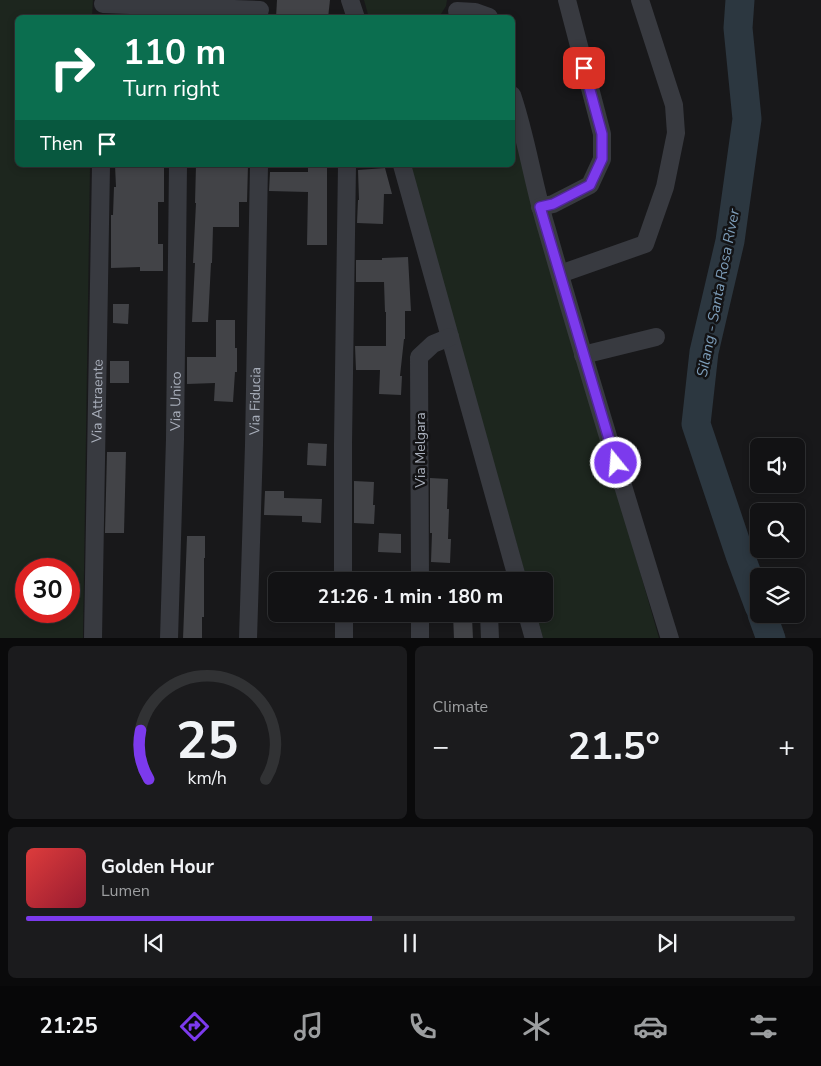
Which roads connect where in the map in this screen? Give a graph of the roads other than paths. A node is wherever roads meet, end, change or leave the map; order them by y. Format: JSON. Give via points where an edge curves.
{"nodes":[{"id":1,"x":350,"y":0,"type":"edge"},
{"id":2,"x":567,"y":0,"type":"edge"},
{"id":3,"x":640,"y":0,"type":"edge"},
{"id":4,"x":103,"y":7,"type":"edge"},
{"id":5,"x":260,"y":9,"type":"edge"},
{"id":6,"x":456,"y":9,"type":"edge"},
{"id":7,"x":487,"y":11,"type":"edge"},
{"id":8,"x":355,"y":15,"type":"edge"},
{"id":9,"x":516,"y":120,"type":"edge"},
{"id":10,"x":101,"y":167,"type":"edge"},
{"id":11,"x":178,"y":167,"type":"edge"},
{"id":12,"x":259,"y":167,"type":"edge"},
{"id":13,"x":347,"y":167,"type":"edge"},
{"id":14,"x":403,"y":167,"type":"edge"},
{"id":15,"x":540,"y":207,"type":"junction"},
{"id":16,"x":560,"y":274,"type":"junction"},
{"id":17,"x":450,"y":337,"type":"junction"},
{"id":18,"x":656,"y":337,"type":"dead end"},
{"id":19,"x":583,"y":355,"type":"junction"},
{"id":20,"x":344,"y":572,"type":"edge"},
{"id":21,"x":420,"y":572,"type":"edge"},
{"id":22,"x":515,"y":572,"type":"edge"},
{"id":23,"x":344,"y":622,"type":"edge"},
{"id":24,"x":420,"y":622,"type":"edge"},
{"id":25,"x":489,"y":622,"type":"edge"},
{"id":26,"x":529,"y":622,"type":"edge"},
{"id":27,"x":93,"y":638,"type":"edge"},
{"id":28,"x":169,"y":638,"type":"edge"},
{"id":29,"x":248,"y":638,"type":"edge"},
{"id":30,"x":344,"y":638,"type":"edge"},
{"id":31,"x":420,"y":638,"type":"edge"},
{"id":32,"x":490,"y":638,"type":"edge"},
{"id":33,"x":534,"y":638,"type":"edge"},
{"id":34,"x":670,"y":638,"type":"edge"}],
"edges":[{"from":1,"to":8,"type":"street"},
{"from":2,"to":15,"type":"street","via":[[602,134],[602,159],[590,185]]},
{"from":3,"to":16,"type":"street","via":[[674,104],[676,133],[665,187],[645,244]]},
{"from":4,"to":5,"type":"street"},
{"from":6,"to":7,"type":"street"},
{"from":9,"to":15,"type":"street"},
{"from":10,"to":27,"type":"street","name":"Via Attraente"},
{"from":11,"to":28,"type":"street","name":"Via Unico"},
{"from":12,"to":29,"type":"street","name":"Via Fiducia"},
{"from":13,"to":20,"type":"street"},
{"from":14,"to":17,"type":"street"},
{"from":15,"to":16,"type":"street"},
{"from":16,"to":19,"type":"street"},
{"from":17,"to":21,"type":"street","name":"Via Melgara","via":[[433,344],[419,357]]},
{"from":17,"to":22,"type":"street"},
{"from":18,"to":19,"type":"street"},
{"from":19,"to":34,"type":"street"},
{"from":23,"to":30,"type":"street"},
{"from":24,"to":31,"type":"street"},
{"from":25,"to":32,"type":"street"},
{"from":26,"to":33,"type":"street"}]}
